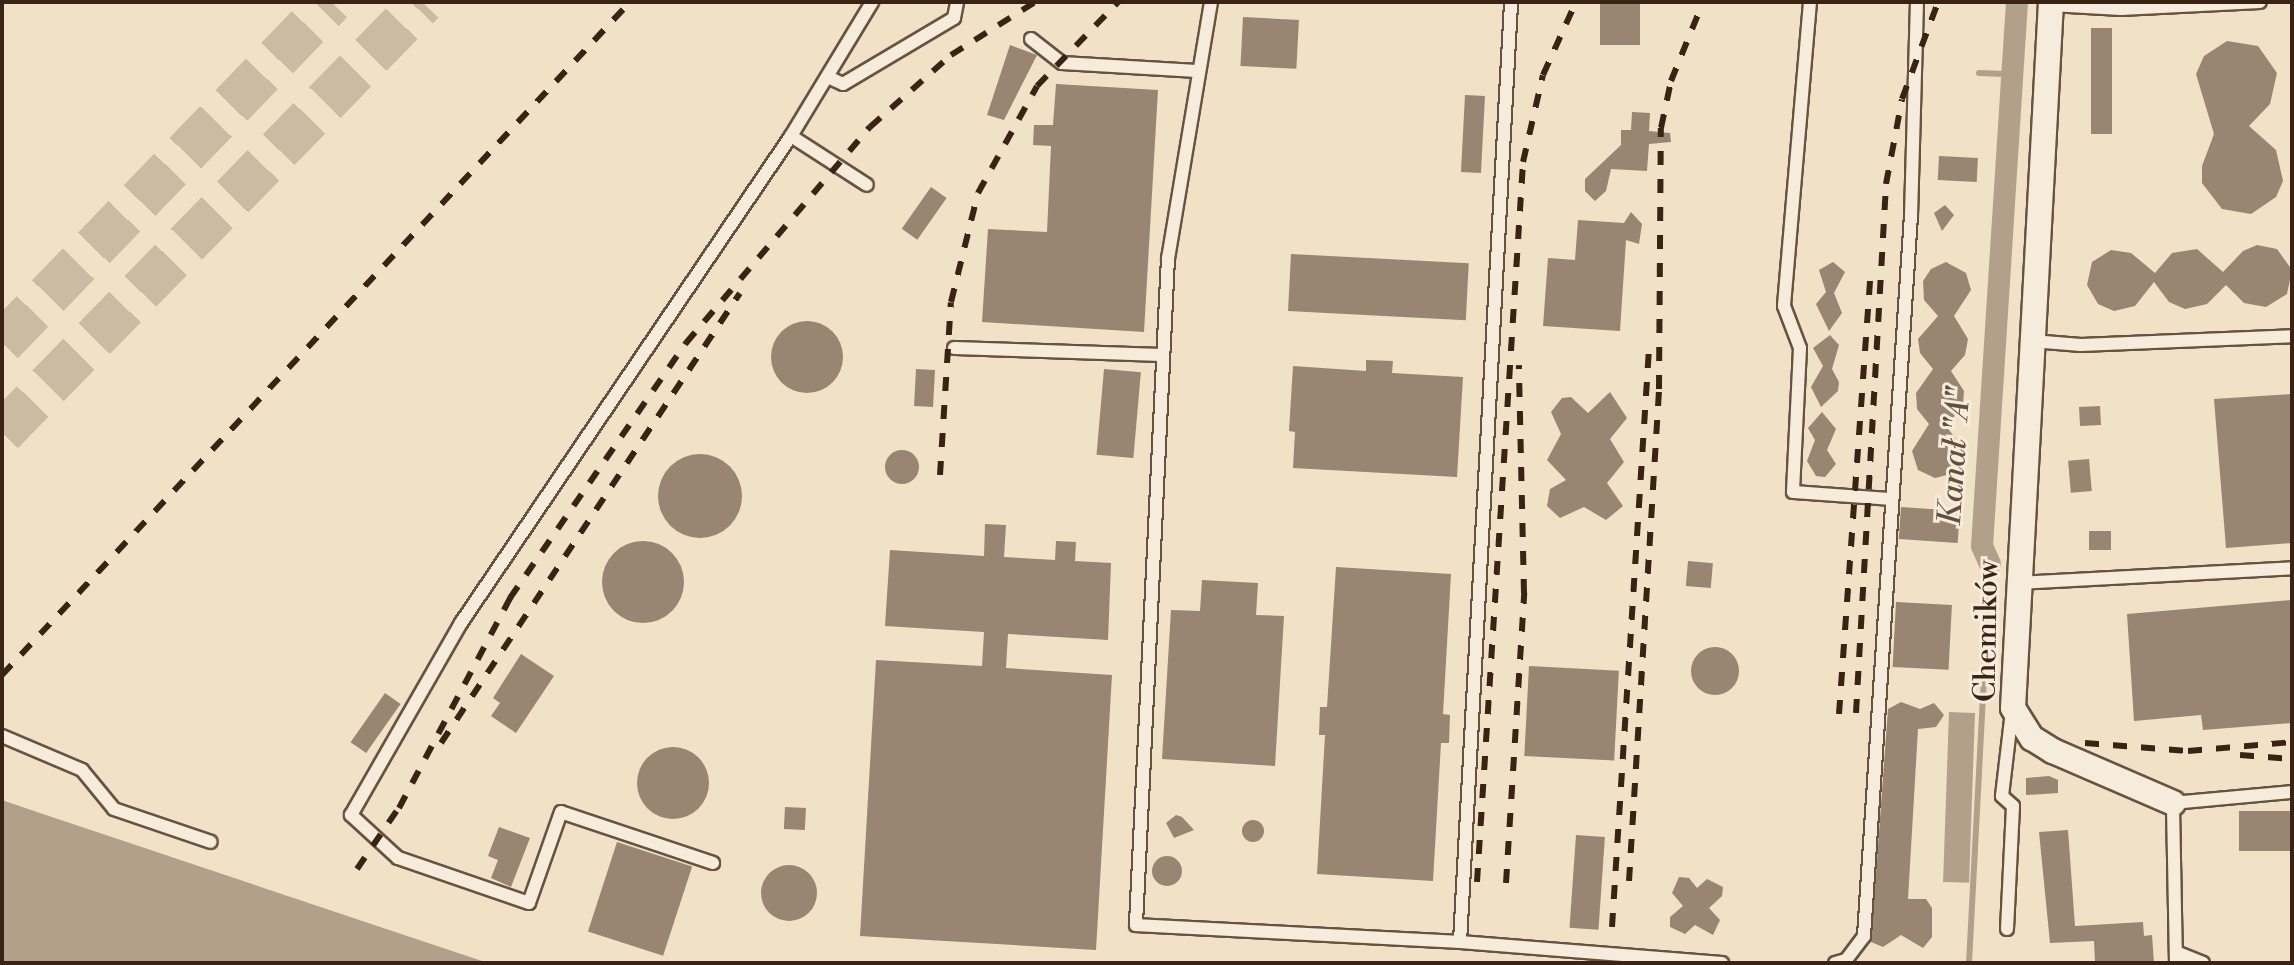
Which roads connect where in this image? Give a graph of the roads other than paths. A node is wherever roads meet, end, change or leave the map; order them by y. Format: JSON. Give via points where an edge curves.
{"nodes":[{"id":1,"x":872,"y":2,"type":"edge"},
{"id":2,"x":957,"y":2,"type":"edge"},
{"id":3,"x":1211,"y":2,"type":"edge"},
{"id":4,"x":1511,"y":2,"type":"edge"},
{"id":5,"x":1810,"y":2,"type":"edge"},
{"id":6,"x":1917,"y":2,"type":"edge"},
{"id":7,"x":2260,"y":2,"type":"edge"},
{"id":8,"x":2051,"y":3,"type":"edge"},
{"id":9,"x":1031,"y":39,"type":"dead end"},
{"id":10,"x":1197,"y":71,"type":"junction"},
{"id":11,"x":830,"y":78,"type":"junction"},
{"id":12,"x":791,"y":136,"type":"junction"},
{"id":13,"x":867,"y":185,"type":"dead end"},
{"id":14,"x":2292,"y":336,"type":"edge"},
{"id":15,"x":2032,"y":341,"type":"junction"},
{"id":16,"x":954,"y":348,"type":"dead end"},
{"id":17,"x":1163,"y":355,"type":"junction"},
{"id":18,"x":1890,"y":499,"type":"junction"},
{"id":19,"x":2292,"y":568,"type":"edge"},
{"id":20,"x":2019,"y":583,"type":"junction"},
{"id":21,"x":2013,"y":708,"type":"junction"},
{"id":22,"x":2,"y":736,"type":"edge"},
{"id":23,"x":2292,"y":792,"type":"edge"},
{"id":24,"x":2173,"y":803,"type":"junction"},
{"id":25,"x":211,"y":842,"type":"dead end"},
{"id":26,"x":713,"y":863,"type":"dead end"},
{"id":27,"x":2007,"y":929,"type":"dead end"},
{"id":28,"x":1460,"y":942,"type":"junction"},
{"id":29,"x":2176,"y":958,"type":"edge"},
{"id":30,"x":1722,"y":963,"type":"edge"},
{"id":31,"x":1835,"y":963,"type":"edge"},
{"id":32,"x":2203,"y":963,"type":"edge"}],
"edges":[{"from":1,"to":11,"type":"lane"},
{"from":2,"to":11,"type":"lane","via":[[954,18],[843,84]]},
{"from":3,"to":10,"type":"lane"},
{"from":4,"to":28,"type":"lane"},
{"from":5,"to":18,"type":"lane","via":[[1784,306],[1800,348],[1793,492]]},
{"from":6,"to":18,"type":"lane","via":[[1911,216]]},
{"from":7,"to":8,"type":"lane","via":[[2121,9]]},
{"from":8,"to":15,"type":"street","name":"Chemików"},
{"from":9,"to":10,"type":"lane","via":[[1062,63]]},
{"from":10,"to":17,"type":"lane","via":[[1168,258]]},
{"from":11,"to":12,"type":"lane"},
{"from":12,"to":13,"type":"lane"},
{"from":12,"to":26,"type":"lane","via":[[461,623],[351,815],[398,858],[529,903],[561,812]]},
{"from":14,"to":15,"type":"lane","via":[[2081,345]]},
{"from":15,"to":20,"type":"street","name":"Chemików"},
{"from":16,"to":17,"type":"lane"},
{"from":17,"to":28,"type":"lane","via":[[1136,925]]},
{"from":18,"to":31,"type":"lane","via":[[1864,936],[1846,960]]},
{"from":19,"to":20,"type":"lane"},
{"from":20,"to":21,"type":"street","name":"Chemików"},
{"from":21,"to":24,"type":"street","name":"Chemików","via":[[2032,738],[2053,751]]},
{"from":21,"to":27,"type":"lane","via":[[2002,796],[2013,806]]},
{"from":22,"to":25,"type":"lane","via":[[82,770],[114,809]]},
{"from":23,"to":24,"type":"lane","name":"Chemików"},
{"from":24,"to":29,"type":"lane"},
{"from":28,"to":30,"type":"lane"},
{"from":29,"to":32,"type":"lane"}]}
